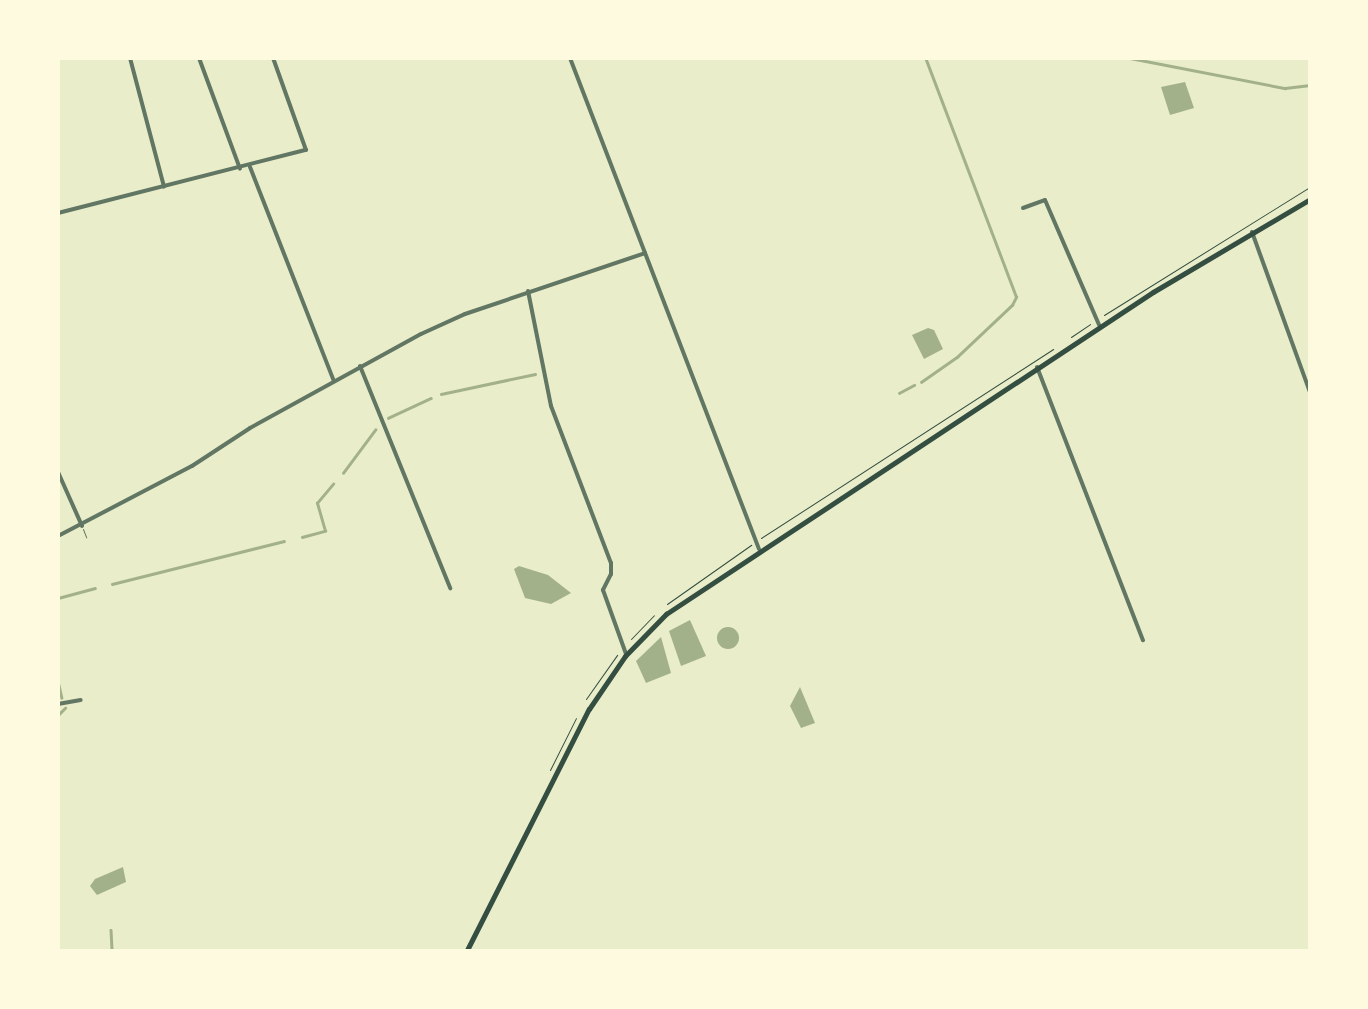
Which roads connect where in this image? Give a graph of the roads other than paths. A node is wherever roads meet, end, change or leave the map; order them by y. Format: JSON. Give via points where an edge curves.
{"nodes":[{"id":1,"x":130,"y":58,"type":"edge"},
{"id":2,"x":199,"y":58,"type":"edge"},
{"id":3,"x":273,"y":58,"type":"edge"},
{"id":4,"x":570,"y":58,"type":"edge"},
{"id":5,"x":250,"y":166,"type":"junction"},
{"id":6,"x":240,"y":169,"type":"junction"},
{"id":7,"x":164,"y":187,"type":"junction"},
{"id":8,"x":1310,"y":199,"type":"edge"},
{"id":9,"x":1023,"y":208,"type":"dead end"},
{"id":10,"x":58,"y":213,"type":"edge"},
{"id":11,"x":1252,"y":232,"type":"junction"},
{"id":12,"x":645,"y":253,"type":"junction"},
{"id":13,"x":528,"y":292,"type":"junction"},
{"id":14,"x":1098,"y":323,"type":"junction"},
{"id":15,"x":360,"y":366,"type":"junction"},
{"id":16,"x":1036,"y":367,"type":"junction"},
{"id":17,"x":334,"y":381,"type":"junction"},
{"id":18,"x":1310,"y":392,"type":"edge"},
{"id":19,"x":58,"y":472,"type":"edge"},
{"id":20,"x":82,"y":526,"type":"junction"},
{"id":21,"x":58,"y":536,"type":"edge"},
{"id":22,"x":86,"y":537,"type":"dead end"},
{"id":23,"x":757,"y":545,"type":"junction"},
{"id":24,"x":450,"y":588,"type":"dead end"},
{"id":25,"x":1144,"y":640,"type":"dead end"},
{"id":26,"x":625,"y":651,"type":"junction"},
{"id":27,"x":81,"y":700,"type":"dead end"},
{"id":28,"x":58,"y":704,"type":"edge"},
{"id":29,"x":466,"y":952,"type":"edge"}],
"edges":[{"from":1,"to":7,"type":"street"},
{"from":2,"to":6,"type":"street"},
{"from":3,"to":5,"type":"street","via":[[306,150]]},
{"from":4,"to":12,"type":"street"},
{"from":5,"to":6,"type":"street"},
{"from":5,"to":17,"type":"street"},
{"from":6,"to":7,"type":"street"},
{"from":7,"to":10,"type":"street"},
{"from":8,"to":11,"type":"main road"},
{"from":9,"to":14,"type":"street","via":[[1044,200]]},
{"from":11,"to":14,"type":"main road"},
{"from":11,"to":18,"type":"street"},
{"from":12,"to":13,"type":"street"},
{"from":12,"to":23,"type":"street"},
{"from":13,"to":15,"type":"street","via":[[464,314]]},
{"from":13,"to":26,"type":"street","via":[[551,406],[610,563],[603,590]]},
{"from":14,"to":16,"type":"main road"},
{"from":15,"to":17,"type":"street"},
{"from":15,"to":24,"type":"street"},
{"from":16,"to":23,"type":"main road"},
{"from":16,"to":25,"type":"street"},
{"from":17,"to":20,"type":"street"},
{"from":19,"to":20,"type":"street"},
{"from":20,"to":21,"type":"street"},
{"from":20,"to":22,"type":"lane"},
{"from":23,"to":26,"type":"main road"},
{"from":26,"to":29,"type":"main road"},
{"from":27,"to":28,"type":"street"}]}
